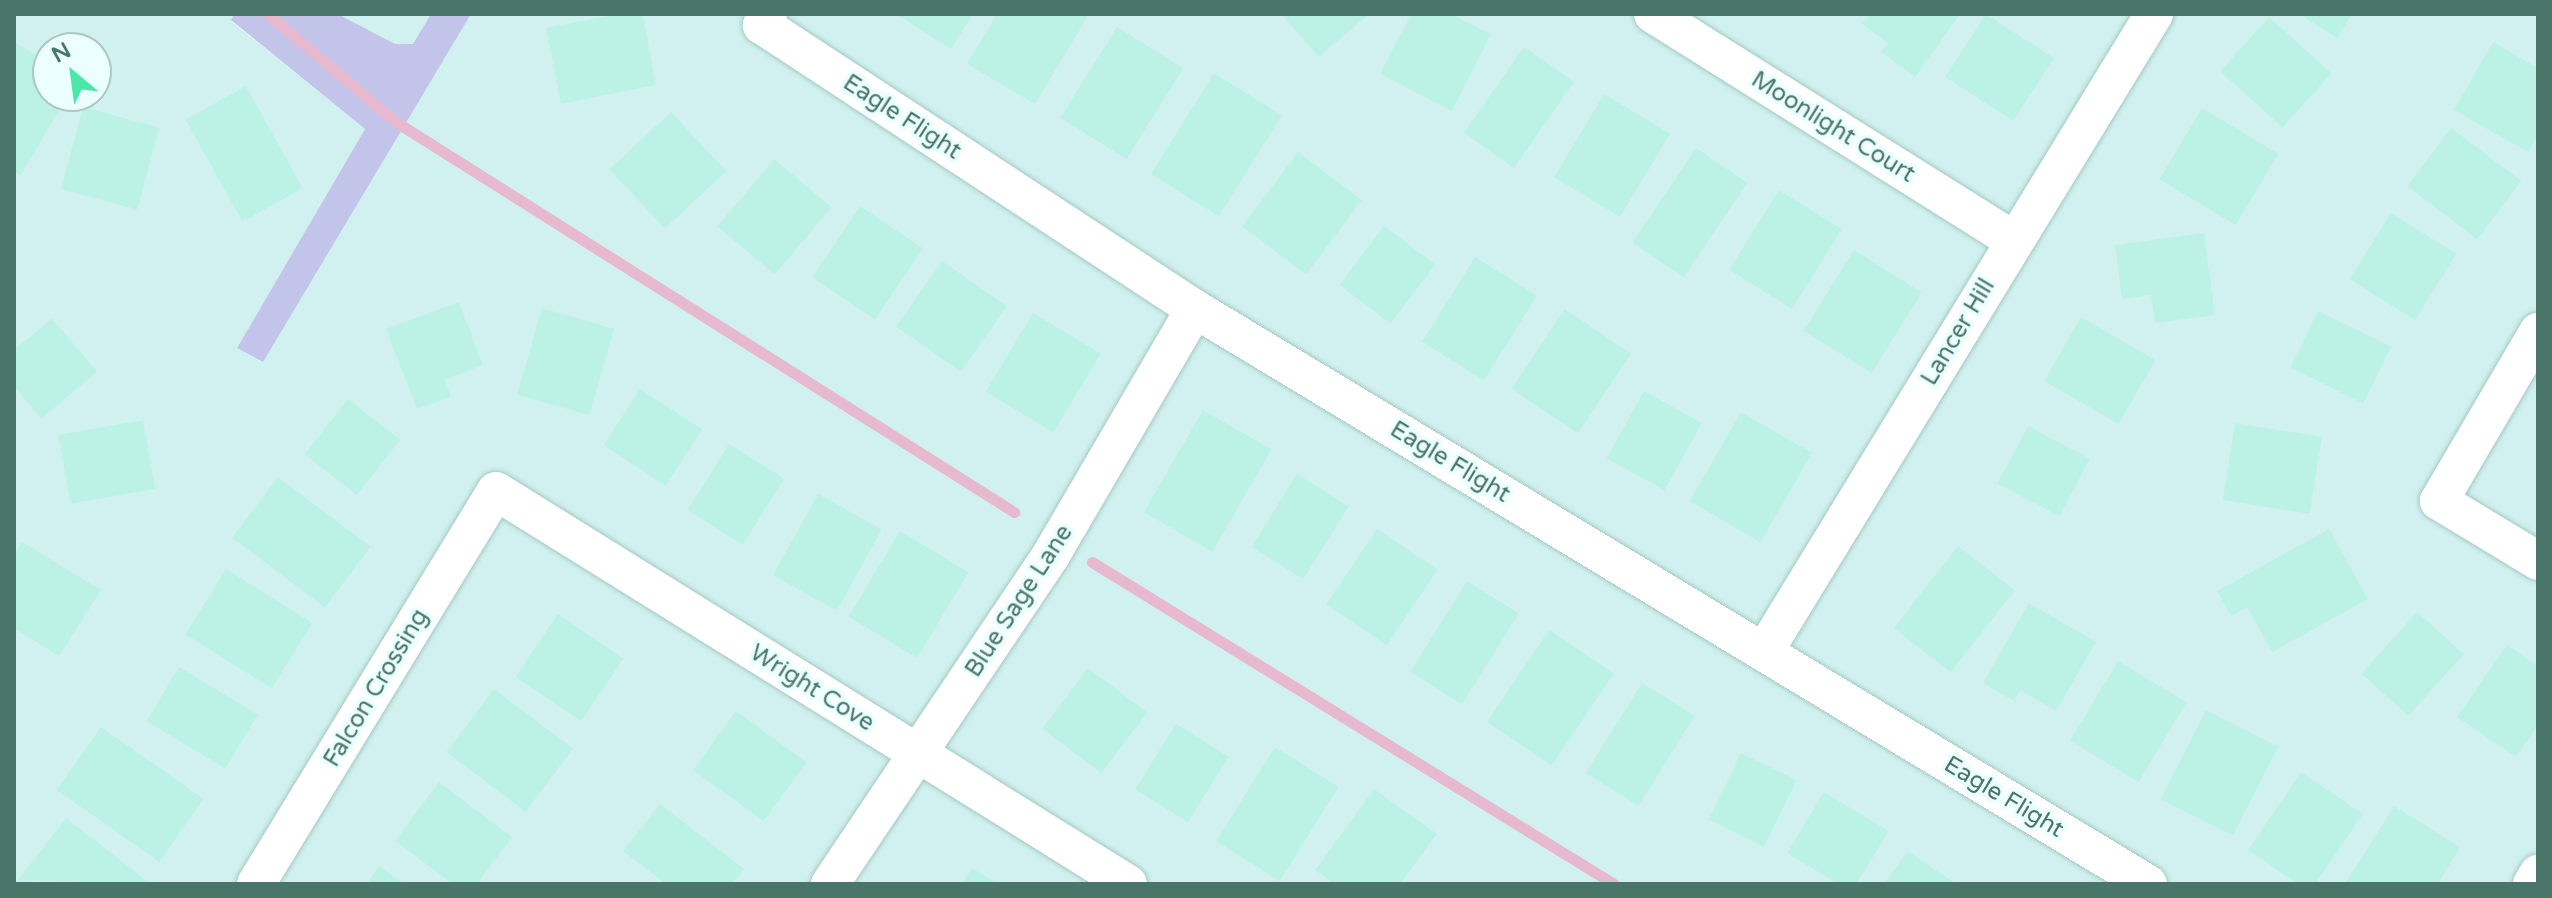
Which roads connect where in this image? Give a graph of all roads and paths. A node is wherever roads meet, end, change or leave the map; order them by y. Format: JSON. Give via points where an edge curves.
{"nodes":[{"id":1,"x":1653,"y":14,"type":"edge"},
{"id":2,"x":2154,"y":14,"type":"edge"},
{"id":3,"x":765,"y":19,"type":"edge"},
{"id":4,"x":2013,"y":240,"type":"junction"},
{"id":5,"x":1195,"y":309,"type":"junction"},
{"id":6,"x":2538,"y":332,"type":"edge"},
{"id":7,"x":496,"y":491,"type":"joint"},
{"id":8,"x":2538,"y":561,"type":"edge"},
{"id":9,"x":1764,"y":652,"type":"junction"},
{"id":10,"x":919,"y":754,"type":"junction"},
{"id":11,"x":2538,"y":874,"type":"edge"},
{"id":12,"x":256,"y":884,"type":"edge"},
{"id":13,"x":830,"y":884,"type":"edge"},
{"id":14,"x":1128,"y":884,"type":"edge"},
{"id":15,"x":2148,"y":884,"type":"edge"},
{"id":16,"x":2532,"y":884,"type":"edge"}],
"edges":[{"from":1,"to":4,"type":"street","name":"Moonlight Court"},
{"from":2,"to":4,"type":"street","name":"Lancer Hill"},
{"from":3,"to":5,"type":"street","name":"Eagle Flight"},
{"from":4,"to":9,"type":"street","name":"Lancer Hill"},
{"from":5,"to":9,"type":"street","name":"Eagle Flight"},
{"from":5,"to":10,"type":"street","name":"Blue Sage Lane","via":[[1051,555]]},
{"from":6,"to":8,"type":"street","via":[[2439,501]]},
{"from":7,"to":10,"type":"street","name":"Wright Cove"},
{"from":7,"to":12,"type":"street","name":"Falcon Crossing"},
{"from":9,"to":15,"type":"street","name":"Eagle Flight"},
{"from":10,"to":13,"type":"street","name":"Blue Sage Lane"},
{"from":10,"to":14,"type":"street","name":"Wright Cove"},
{"from":11,"to":16,"type":"street"}]}
